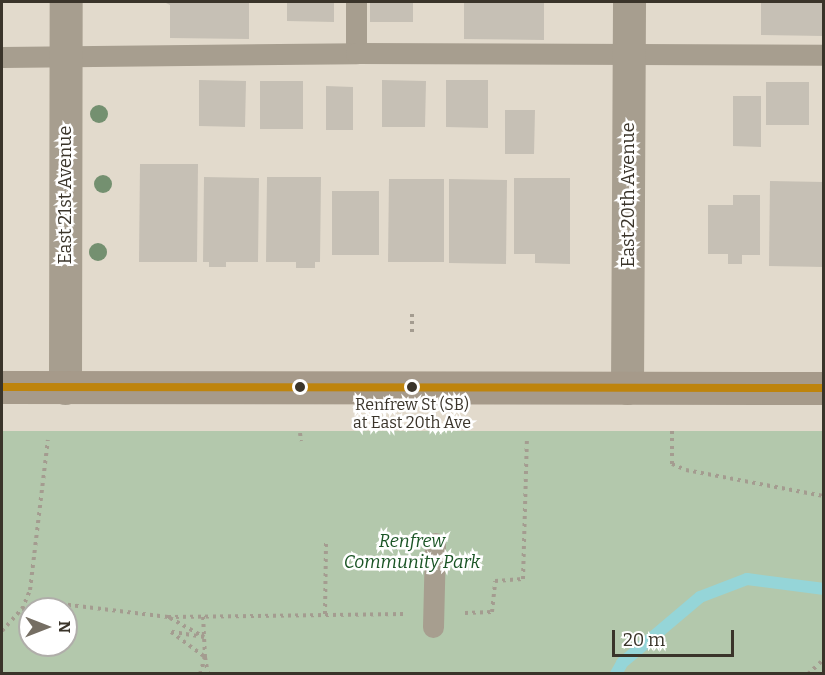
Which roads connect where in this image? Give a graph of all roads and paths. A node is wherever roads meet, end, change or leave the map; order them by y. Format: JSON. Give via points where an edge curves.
{"nodes":[{"id":1,"x":66,"y":2,"type":"edge"},
{"id":2,"x":356,"y":2,"type":"edge"},
{"id":3,"x":629,"y":2,"type":"edge"},
{"id":4,"x":356,"y":53,"type":"junction"},
{"id":5,"x":629,"y":53,"type":"junction"},
{"id":6,"x":824,"y":55,"type":"edge"},
{"id":7,"x":2,"y":57,"type":"edge"},
{"id":8,"x":65,"y":57,"type":"junction"},
{"id":9,"x":412,"y":314,"type":"dead end"},
{"id":10,"x":412,"y":336,"type":"dead end"},
{"id":11,"x":2,"y":387,"type":"edge"},
{"id":12,"x":65,"y":388,"type":"junction"},
{"id":13,"x":627,"y":388,"type":"junction"},
{"id":14,"x":824,"y":388,"type":"edge"},
{"id":15,"x":672,"y":431,"type":"dead end"},
{"id":16,"x":300,"y":433,"type":"dead end"},
{"id":17,"x":48,"y":440,"type":"dead end"},
{"id":18,"x":527,"y":440,"type":"dead end"},
{"id":19,"x":301,"y":441,"type":"dead end"},
{"id":20,"x":824,"y":496,"type":"edge"},
{"id":21,"x":326,"y":539,"type":"dead end"},
{"id":22,"x":435,"y":543,"type":"dead end"},
{"id":23,"x":27,"y":597,"type":"edge"},
{"id":24,"x":78,"y":606,"type":"edge"},
{"id":25,"x":18,"y":613,"type":"edge"},
{"id":26,"x":203,"y":614,"type":"junction"},
{"id":27,"x":325,"y":614,"type":"junction"},
{"id":28,"x":168,"y":617,"type":"junction"},
{"id":29,"x":434,"y":621,"type":"junction"},
{"id":30,"x":2,"y":630,"type":"edge"},
{"id":31,"x":204,"y":637,"type":"junction"},
{"id":32,"x":205,"y":657,"type":"junction"},
{"id":33,"x":824,"y":659,"type":"edge"},
{"id":34,"x":200,"y":674,"type":"edge"},
{"id":35,"x":208,"y":674,"type":"edge"},
{"id":36,"x":808,"y":674,"type":"edge"}],
"edges":[{"from":1,"to":8,"type":"street","name":"East 21st Avenue"},
{"from":2,"to":4,"type":"lane"},
{"from":3,"to":5,"type":"street","name":"East 20th Avenue"},
{"from":4,"to":5,"type":"lane"},
{"from":4,"to":8,"type":"lane"},
{"from":5,"to":6,"type":"lane"},
{"from":5,"to":13,"type":"street","name":"East 20th Avenue"},
{"from":7,"to":8,"type":"lane"},
{"from":8,"to":12,"type":"street","name":"East 21st Avenue"},
{"from":9,"to":10,"type":"path"},
{"from":11,"to":12,"type":"street"},
{"from":12,"to":13,"type":"street"},
{"from":13,"to":14,"type":"street"},
{"from":15,"to":20,"type":"path","via":[[672,464],[686,470]]},
{"from":16,"to":19,"type":"path"},
{"from":17,"to":23,"type":"path"},
{"from":18,"to":29,"type":"path","via":[[523,579],[495,581],[492,612]]},
{"from":21,"to":27,"type":"path"},
{"from":22,"to":29,"type":"lane"},
{"from":24,"to":28,"type":"path"},
{"from":25,"to":30,"type":"path"},
{"from":26,"to":27,"type":"path"},
{"from":26,"to":28,"type":"path"},
{"from":26,"to":31,"type":"path"},
{"from":27,"to":29,"type":"path"},
{"from":28,"to":31,"type":"path"},
{"from":31,"to":32,"type":"path"},
{"from":31,"to":32,"type":"path","via":[[171,632]]},
{"from":32,"to":34,"type":"path"},
{"from":32,"to":35,"type":"path"},
{"from":33,"to":36,"type":"path"}]}
